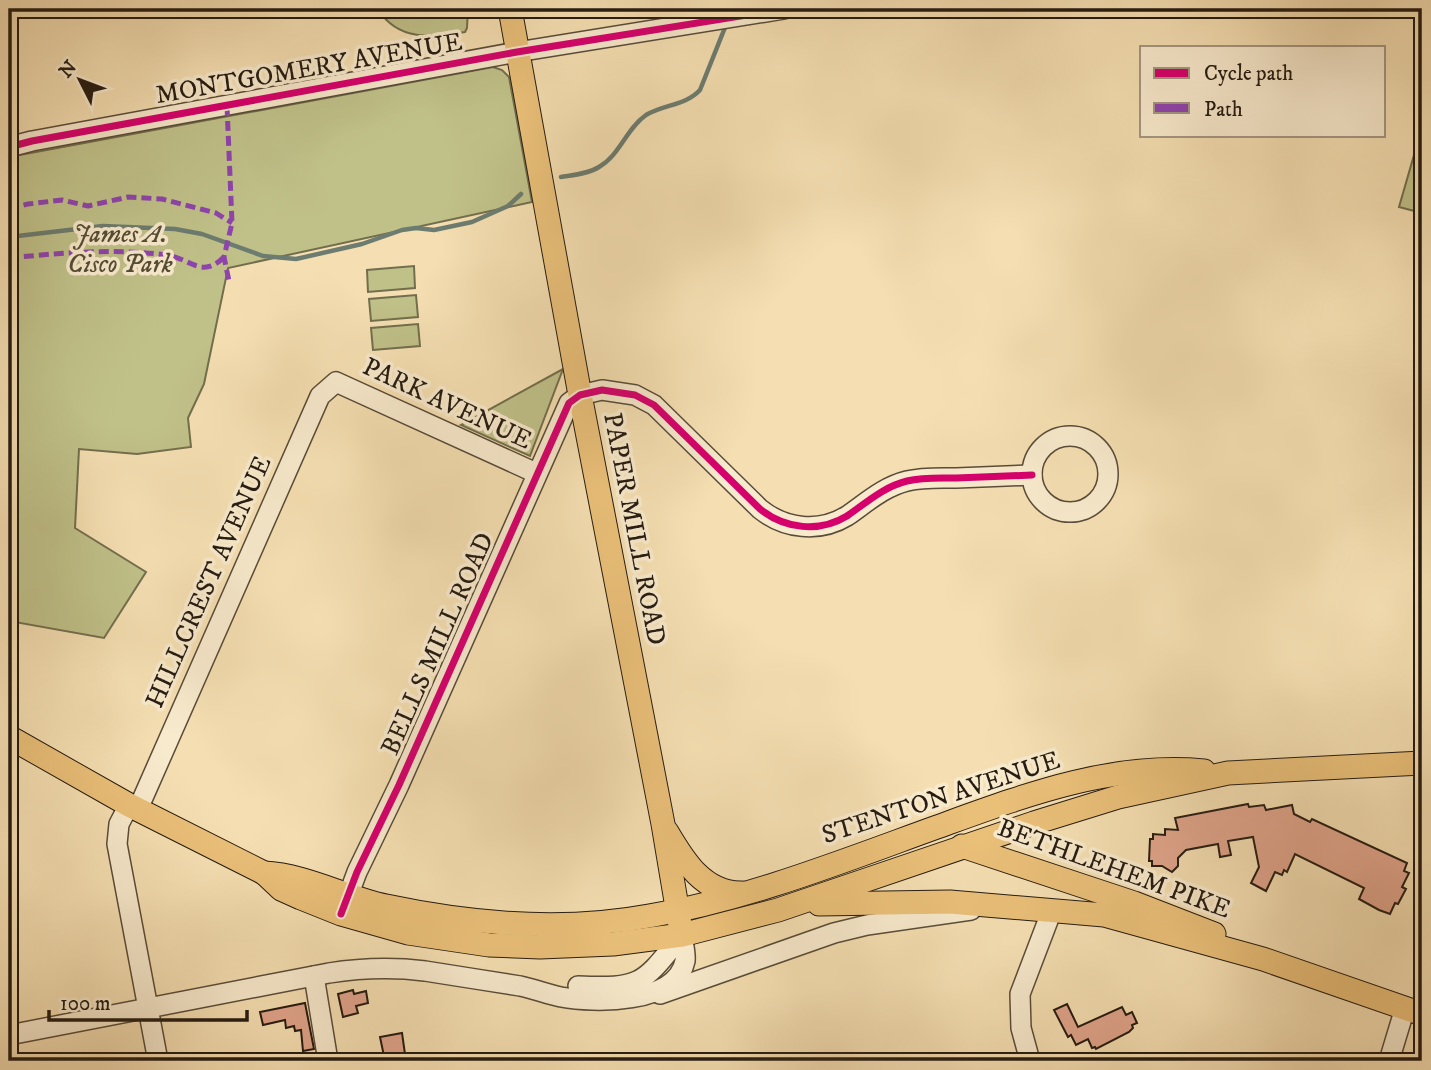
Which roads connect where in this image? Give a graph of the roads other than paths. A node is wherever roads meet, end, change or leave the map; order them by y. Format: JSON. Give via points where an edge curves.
{"nodes":[{"id":1,"x":510,"y":9,"type":"edge"},
{"id":2,"x":784,"y":9,"type":"edge"},
{"id":3,"x":517,"y":52,"type":"junction"},
{"id":4,"x":9,"y":147,"type":"edge"},
{"id":5,"x":336,"y":382,"type":"joint"},
{"id":6,"x":580,"y":395,"type":"junction"},
{"id":7,"x":536,"y":473,"type":"junction"},
{"id":8,"x":1032,"y":475,"type":"dead end"},
{"id":9,"x":9,"y":737,"type":"edge"},
{"id":10,"x":1422,"y":763,"type":"edge"},
{"id":11,"x":1228,"y":773,"type":"junction"},
{"id":12,"x":133,"y":807,"type":"junction"},
{"id":13,"x":663,"y":824,"type":"junction"},
{"id":14,"x":899,"y":841,"type":"junction"},
{"id":15,"x":965,"y":846,"type":"junction"},
{"id":16,"x":749,"y":892,"type":"junction"},
{"id":17,"x":345,"y":904,"type":"junction"},
{"id":18,"x":1004,"y":905,"type":"junction"},
{"id":19,"x":778,"y":910,"type":"junction"},
{"id":20,"x":1052,"y":910,"type":"junction"},
{"id":21,"x":676,"y":911,"type":"junction"},
{"id":22,"x":682,"y":935,"type":"junction"},
{"id":23,"x":1263,"y":959,"type":"junction"},
{"id":24,"x":314,"y":976,"type":"junction"},
{"id":25,"x":524,"y":987,"type":"junction"},
{"id":26,"x":641,"y":997,"type":"junction"},
{"id":27,"x":148,"y":1007,"type":"junction"},
{"id":28,"x":1414,"y":1011,"type":"edge"},
{"id":29,"x":9,"y":1035,"type":"edge"},
{"id":30,"x":158,"y":1061,"type":"edge"},
{"id":31,"x":328,"y":1061,"type":"edge"},
{"id":32,"x":1030,"y":1061,"type":"edge"},
{"id":33,"x":1389,"y":1061,"type":"edge"}],
"edges":[{"from":1,"to":3,"type":"main road","name":"PAPER MILL ROAD"},
{"from":2,"to":3,"type":"street","name":"MONTGOMERY AVENUE"},
{"from":3,"to":4,"type":"street","name":"MONTGOMERY AVENUE"},
{"from":3,"to":6,"type":"main road","name":"PAPER MILL ROAD"},
{"from":5,"to":7,"type":"street","name":"PARK AVENUE"},
{"from":5,"to":12,"type":"street","name":"HILLCREST AVENUE","via":[[320,396]]},
{"from":6,"to":7,"type":"street","name":"BELLS MILL ROAD","via":[[569,403]]},
{"from":6,"to":8,"type":"street","via":[[617,391],[654,405],[760,509],[794,525],[818,527],[846,517],[876,495],[908,481]]},
{"from":6,"to":13,"type":"main road","name":"PAPER MILL ROAD"},
{"from":7,"to":17,"type":"street","name":"BELLS MILL ROAD"},
{"from":9,"to":12,"type":"main road"},
{"from":10,"to":11,"type":"main road","name":"STENTON AVENUE"},
{"from":11,"to":14,"type":"main road","name":"STENTON AVENUE","via":[[1155,768],[1095,778],[1018,799]]},
{"from":11,"to":15,"type":"main road","name":"STENTON AVENUE","via":[[1091,804]]},
{"from":12,"to":17,"type":"main road","via":[[264,873],[281,889]]},
{"from":12,"to":27,"type":"street","name":"HILLCREST AVENUE","via":[[118,824],[117,844]]},
{"from":13,"to":16,"type":"main road","via":[[697,875],[728,891]]},
{"from":13,"to":21,"type":"main road","name":"PAPER MILL ROAD"},
{"from":14,"to":15,"type":"main road","name":"BETHLEHEM PIKE"},
{"from":14,"to":16,"type":"main road","name":"STENTON AVENUE"},
{"from":15,"to":19,"type":"main road","name":"STENTON AVENUE"},
{"from":15,"to":23,"type":"main road","name":"BETHLEHEM PIKE","via":[[1178,919]]},
{"from":16,"to":21,"type":"main road","name":"STENTON AVENUE"},
{"from":17,"to":21,"type":"main road","via":[[498,923],[594,923]]},
{"from":17,"to":22,"type":"main road","via":[[408,933],[466,943],[572,947]]},
{"from":18,"to":19,"type":"main road","name":"BETHLEHEM PIKE","via":[[890,901]]},
{"from":18,"to":20,"type":"main road","name":"BETHLEHEM PIKE"},
{"from":18,"to":26,"type":"street","via":[[853,928],[673,991]]},
{"from":19,"to":22,"type":"main road","name":"STENTON AVENUE"},
{"from":20,"to":23,"type":"main road","name":"BETHLEHEM PIKE","via":[[1104,915]]},
{"from":20,"to":32,"type":"street","via":[[1020,994],[1021,1028]]},
{"from":21,"to":22,"type":"main road","name":"PAPER MILL ROAD"},
{"from":22,"to":25,"type":"street","via":[[660,964],[633,984]]},
{"from":22,"to":26,"type":"street","via":[[683,967],[664,987]]},
{"from":23,"to":28,"type":"main road","name":"BETHLEHEM PIKE"},
{"from":24,"to":25,"type":"street","via":[[396,968]]},
{"from":24,"to":27,"type":"street"},
{"from":24,"to":31,"type":"street"},
{"from":25,"to":26,"type":"street","via":[[580,999]]},
{"from":27,"to":29,"type":"street"},
{"from":27,"to":30,"type":"street"},
{"from":28,"to":33,"type":"street"}]}
